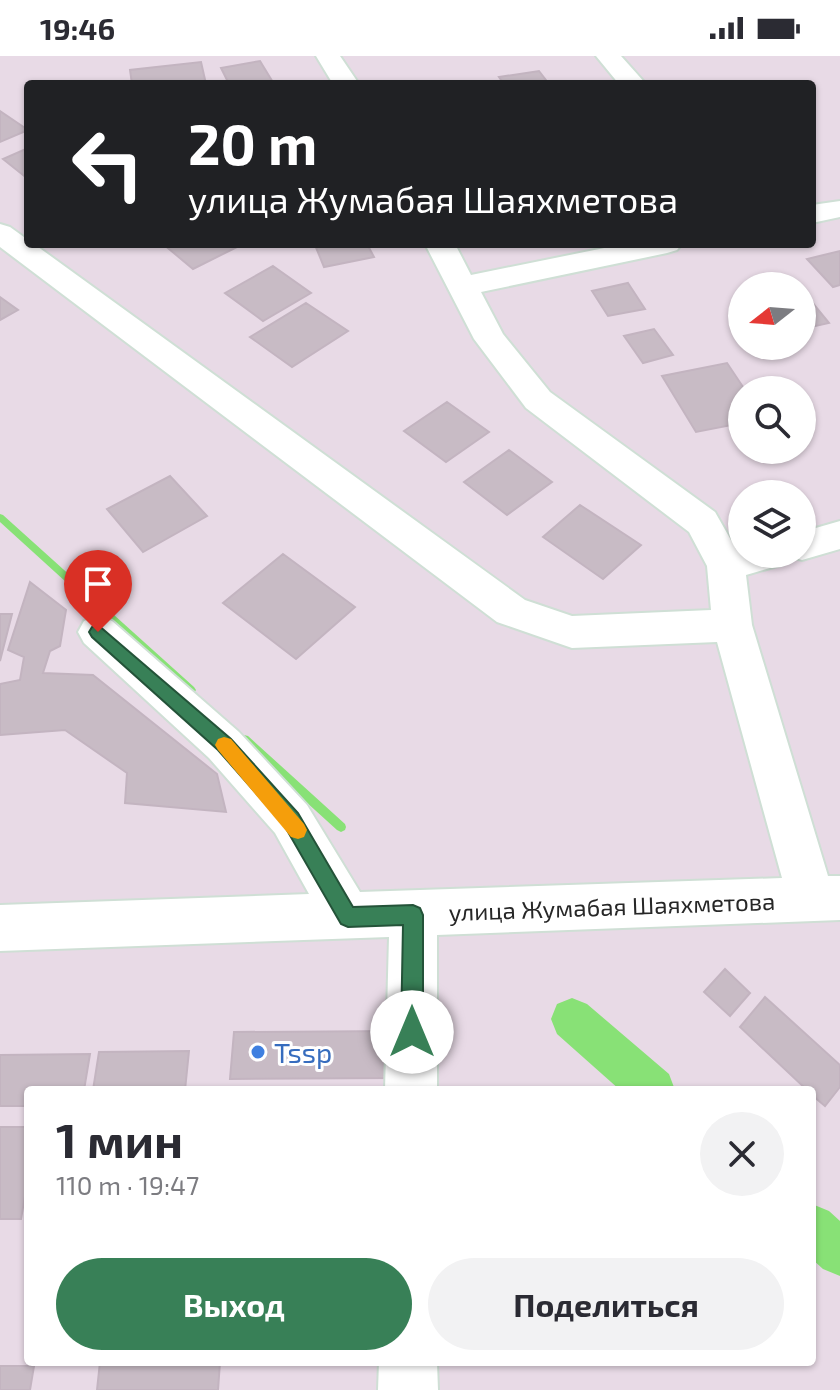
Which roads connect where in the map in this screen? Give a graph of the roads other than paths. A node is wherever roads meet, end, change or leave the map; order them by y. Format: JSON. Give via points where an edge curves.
{"nodes":[{"id":1,"x":328,"y":56,"type":"edge"},
{"id":2,"x":608,"y":56,"type":"edge"},
{"id":3,"x":341,"y":80,"type":"edge"},
{"id":4,"x":629,"y":80,"type":"edge"},
{"id":5,"x":840,"y":209,"type":"edge"},
{"id":6,"x":816,"y":213,"type":"edge"},
{"id":7,"x":0,"y":233,"type":"edge"},
{"id":8,"x":442,"y":248,"type":"edge"},
{"id":9,"x":648,"y":248,"type":"edge"},
{"id":10,"x":464,"y":286,"type":"junction"},
{"id":11,"x":840,"y":535,"type":"edge"},
{"id":12,"x":816,"y":542,"type":"edge"},
{"id":13,"x":726,"y":566,"type":"joint"},
{"id":14,"x":732,"y":625,"type":"junction"},
{"id":15,"x":98,"y":632,"type":"dead end"},
{"id":16,"x":826,"y":898,"type":"edge"},
{"id":17,"x":413,"y":915,"type":"junction"},
{"id":18,"x":348,"y":917,"type":"junction"},
{"id":19,"x":0,"y":928,"type":"edge"},
{"id":20,"x":411,"y":1086,"type":"edge"},
{"id":21,"x":408,"y":1366,"type":"edge"},
{"id":22,"x":408,"y":1390,"type":"edge"}],
"edges":[{"from":1,"to":3,"type":"street"},
{"from":2,"to":4,"type":"street"},
{"from":5,"to":6,"type":"street"},
{"from":7,"to":14,"type":"street","via":[[511,611],[572,632]]},
{"from":8,"to":10,"type":"street"},
{"from":9,"to":10,"type":"street"},
{"from":10,"to":13,"type":"street","via":[[490,339],[538,400],[702,522]]},
{"from":11,"to":12,"type":"street"},
{"from":13,"to":14,"type":"street"},
{"from":14,"to":16,"type":"street"},
{"from":15,"to":18,"type":"street","via":[[224,745],[291,819]]},
{"from":16,"to":17,"type":"street","name":"улица Жумабая Шаяхметова"},
{"from":17,"to":18,"type":"street","name":"улица Жумабая Шаяхметова"},
{"from":17,"to":20,"type":"street"},
{"from":18,"to":19,"type":"street","name":"улица Жумабая Шаяхметова"},
{"from":21,"to":22,"type":"street"}]}
